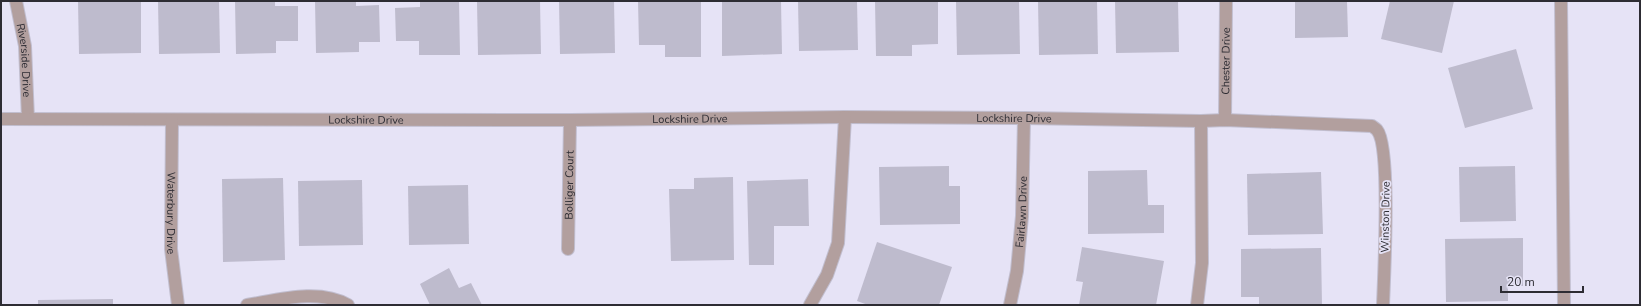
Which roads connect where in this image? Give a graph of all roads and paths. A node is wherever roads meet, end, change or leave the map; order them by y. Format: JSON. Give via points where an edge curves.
{"nodes":[{"id":1,"x":16,"y":1,"type":"edge"},
{"id":2,"x":1226,"y":1,"type":"edge"},
{"id":3,"x":1561,"y":1,"type":"edge"},
{"id":4,"x":845,"y":118,"type":"junction"},
{"id":5,"x":1024,"y":118,"type":"junction"},
{"id":6,"x":1,"y":119,"type":"edge"},
{"id":7,"x":28,"y":120,"type":"junction"},
{"id":8,"x":172,"y":120,"type":"junction"},
{"id":9,"x":570,"y":120,"type":"junction"},
{"id":10,"x":1225,"y":120,"type":"junction"},
{"id":11,"x":1201,"y":121,"type":"junction"},
{"id":12,"x":1377,"y":130,"type":"joint"},
{"id":13,"x":568,"y":249,"type":"dead end"},
{"id":14,"x":178,"y":305,"type":"edge"},
{"id":15,"x":247,"y":305,"type":"edge"},
{"id":16,"x":348,"y":305,"type":"edge"},
{"id":17,"x":810,"y":305,"type":"edge"},
{"id":18,"x":1010,"y":305,"type":"edge"},
{"id":19,"x":1197,"y":305,"type":"edge"},
{"id":20,"x":1383,"y":305,"type":"edge"},
{"id":21,"x":1564,"y":305,"type":"edge"}],
"edges":[{"from":1,"to":7,"type":"street","name":"Riverside Drive","via":[[25,46]]},
{"from":2,"to":10,"type":"street","name":"Chester Drive"},
{"from":3,"to":21,"type":"street"},
{"from":4,"to":5,"type":"street","name":"Lockshire Drive"},
{"from":4,"to":9,"type":"street","name":"Lockshire Drive"},
{"from":4,"to":17,"type":"street","via":[[838,243],[827,275]]},
{"from":5,"to":11,"type":"street","name":"Lockshire Drive"},
{"from":5,"to":18,"type":"street","name":"Fairlawn Drive","via":[[1022,216],[1017,271]]},
{"from":6,"to":7,"type":"street","name":"Lockshire Drive"},
{"from":7,"to":8,"type":"street","name":"Lockshire Drive"},
{"from":8,"to":9,"type":"street","name":"Lockshire Drive"},
{"from":8,"to":14,"type":"street","name":"Waterbury Drive","via":[[171,249]]},
{"from":9,"to":13,"type":"street","name":"Bolliger Court"},
{"from":10,"to":11,"type":"street","name":"Lockshire Drive"},
{"from":10,"to":12,"type":"street","name":"Lockshire Drive","via":[[1362,125],[1372,126]]},
{"from":11,"to":19,"type":"street","via":[[1202,263]]},
{"from":12,"to":20,"type":"street","name":"Winston Drive","via":[[1385,168]]},
{"from":15,"to":16,"type":"street","via":[[321,296],[340,300]]}]}
